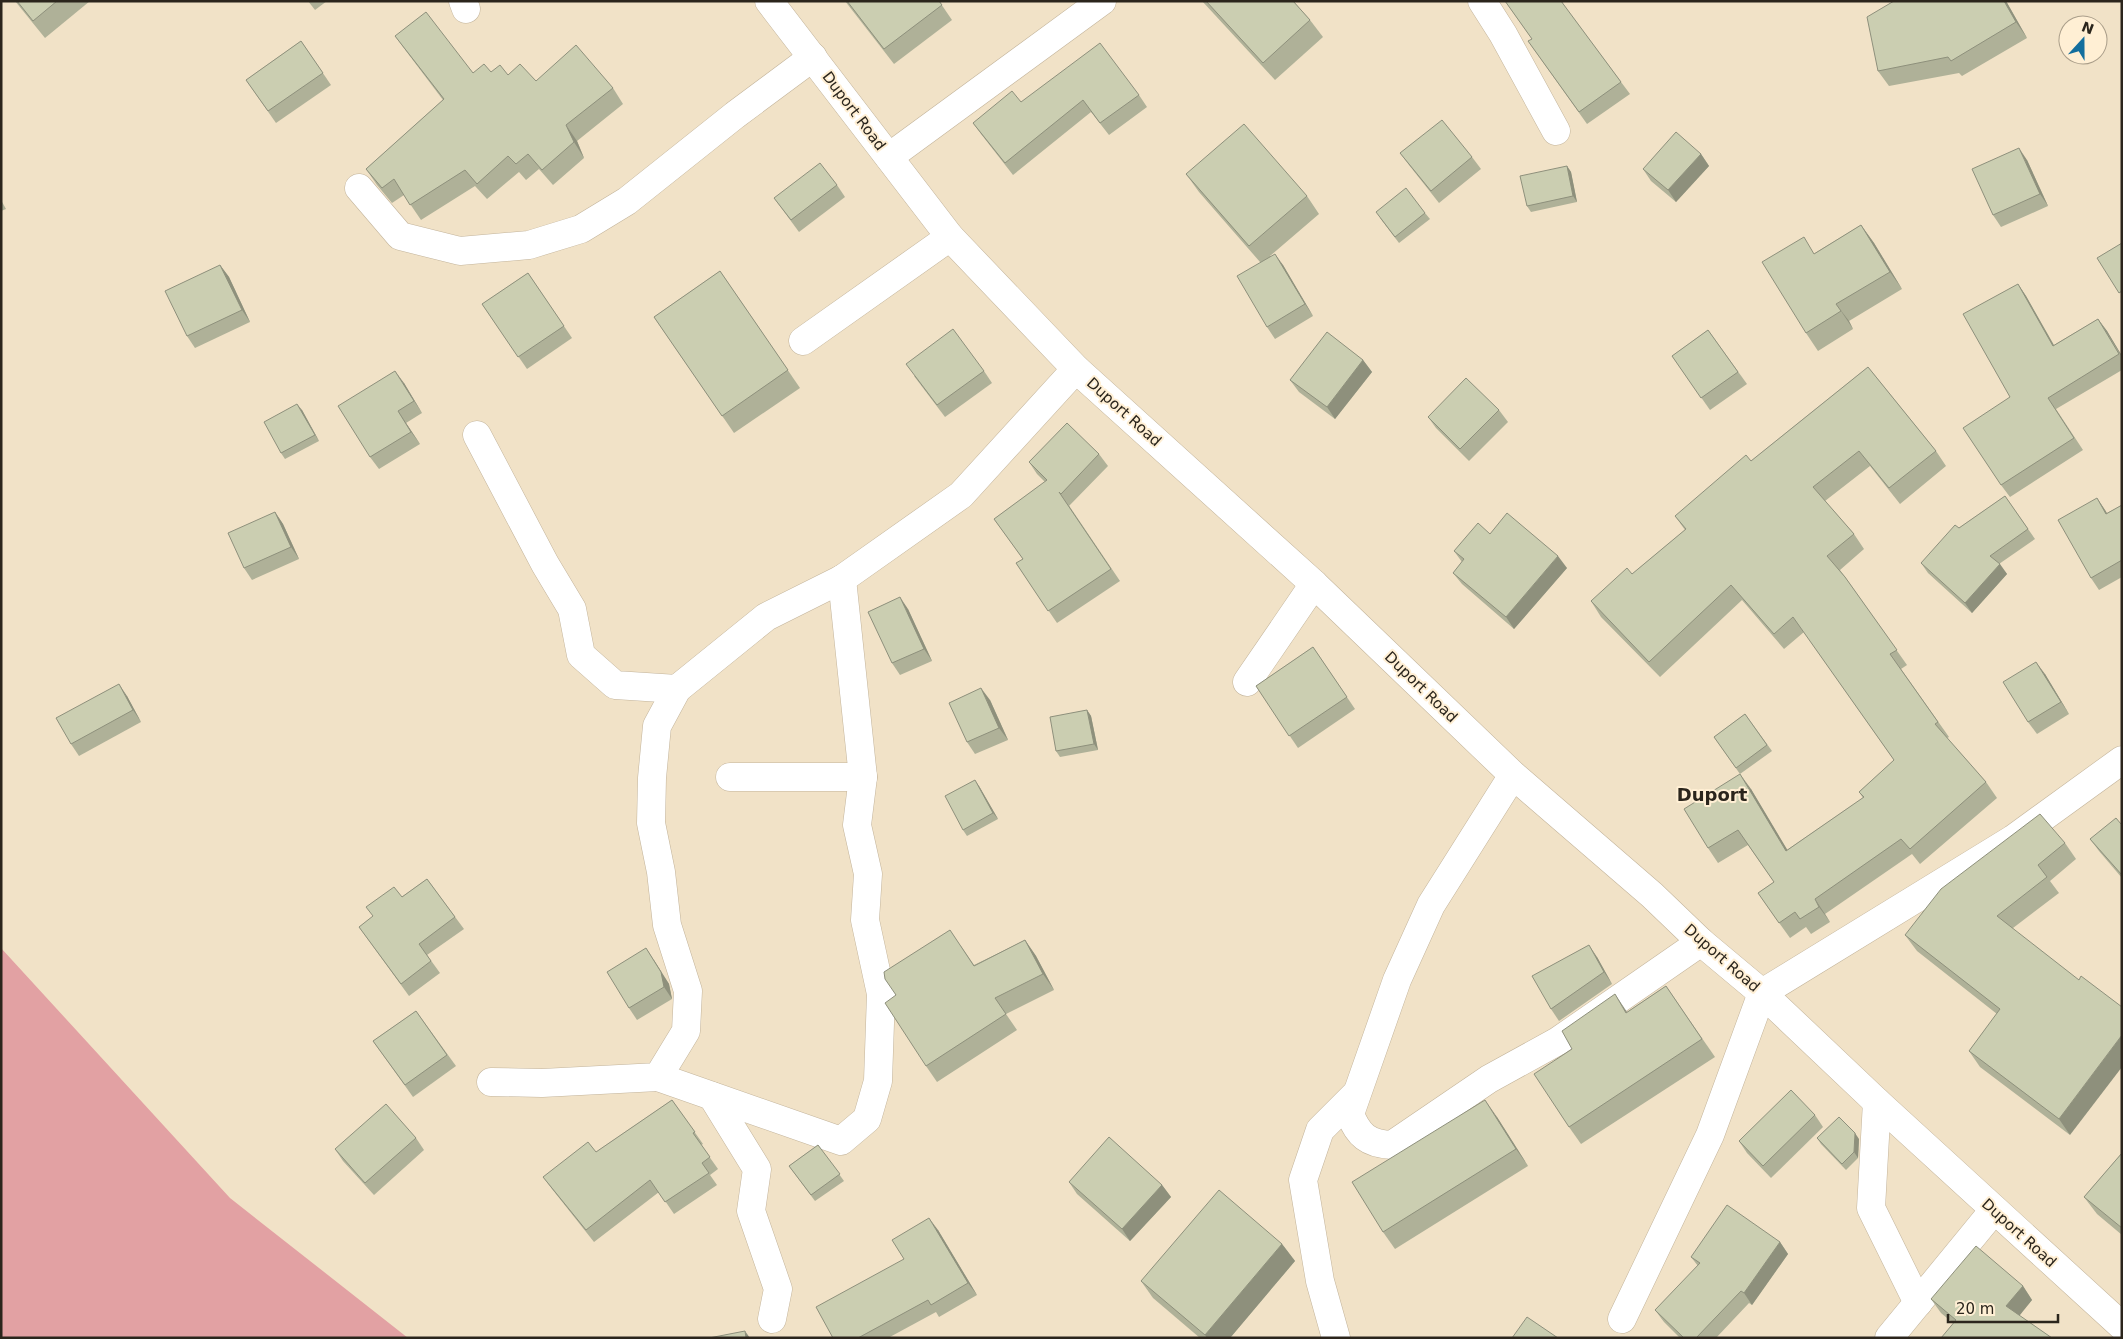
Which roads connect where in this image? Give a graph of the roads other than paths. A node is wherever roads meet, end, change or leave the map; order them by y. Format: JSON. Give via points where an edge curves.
{"nodes":[{"id":1,"x":769,"y":1,"type":"edge"},
{"id":2,"x":1102,"y":1,"type":"edge"},
{"id":3,"x":1482,"y":1,"type":"edge"},
{"id":4,"x":813,"y":58,"type":"junction"},
{"id":5,"x":1556,"y":131,"type":"dead end"},
{"id":6,"x":889,"y":157,"type":"junction"},
{"id":7,"x":359,"y":188,"type":"dead end"},
{"id":8,"x":950,"y":237,"type":"junction"},
{"id":9,"x":803,"y":341,"type":"dead end"},
{"id":10,"x":1076,"y":369,"type":"junction"},
{"id":11,"x":476,"y":435,"type":"dead end"},
{"id":12,"x":842,"y":579,"type":"junction"},
{"id":13,"x":1314,"y":584,"type":"junction"},
{"id":14,"x":1248,"y":682,"type":"dead end"},
{"id":15,"x":677,"y":690,"type":"junction"},
{"id":16,"x":2122,"y":760,"type":"edge"},
{"id":17,"x":1513,"y":775,"type":"junction"},
{"id":18,"x":862,"y":776,"type":"junction"},
{"id":19,"x":730,"y":777,"type":"dead end"},
{"id":20,"x":1701,"y":942,"type":"junction"},
{"id":21,"x":1762,"y":993,"type":"junction"},
{"id":22,"x":658,"y":1077,"type":"junction"},
{"id":23,"x":491,"y":1082,"type":"dead end"},
{"id":24,"x":1355,"y":1095,"type":"junction"},
{"id":25,"x":712,"y":1096,"type":"junction"},
{"id":26,"x":1877,"y":1102,"type":"junction"},
{"id":27,"x":1994,"y":1210,"type":"junction"},
{"id":28,"x":1918,"y":1303,"type":"junction"},
{"id":29,"x":2118,"y":1316,"type":"edge"},
{"id":30,"x":772,"y":1319,"type":"dead end"},
{"id":31,"x":1622,"y":1319,"type":"dead end"},
{"id":32,"x":1336,"y":1338,"type":"edge"},
{"id":33,"x":1889,"y":1338,"type":"edge"}],
"edges":[{"from":1,"to":4,"type":"street","name":"Duport Road"},
{"from":2,"to":6,"type":"street"},
{"from":3,"to":5,"type":"street"},
{"from":4,"to":6,"type":"street","name":"Duport Road"},
{"from":4,"to":7,"type":"street","via":[[735,114],[627,201],[581,229],[529,245],[460,251],[400,236]]},
{"from":6,"to":8,"type":"street","name":"Duport Road"},
{"from":8,"to":9,"type":"street"},
{"from":8,"to":10,"type":"street","name":"Duport Road"},
{"from":10,"to":12,"type":"street","via":[[961,495]]},
{"from":10,"to":13,"type":"street","name":"Duport Road"},
{"from":11,"to":15,"type":"street","via":[[572,609],[581,655],[615,685]]},
{"from":12,"to":15,"type":"street","via":[[766,617]]},
{"from":12,"to":18,"type":"street"},
{"from":13,"to":14,"type":"street"},
{"from":13,"to":17,"type":"street","name":"Duport Road"},
{"from":15,"to":22,"type":"street","via":[[657,726],[651,823],[667,925],[688,991],[686,1031]]},
{"from":16,"to":21,"type":"street","via":[[2013,839]]},
{"from":17,"to":20,"type":"street","name":"Duport Road","via":[[1652,895]]},
{"from":17,"to":24,"type":"street","via":[[1431,905],[1397,980]]},
{"from":18,"to":19,"type":"street"},
{"from":18,"to":25,"type":"street","via":[[857,825],[868,874],[865,920],[881,994],[878,1081],[867,1119],[841,1141]]},
{"from":20,"to":21,"type":"street","name":"Duport Road"},
{"from":20,"to":24,"type":"street","via":[[1558,1042],[1489,1079],[1392,1145],[1376,1144],[1356,1130],[1350,1114]]},
{"from":21,"to":26,"type":"street","name":"Duport Road"},
{"from":21,"to":31,"type":"street","via":[[1710,1135]]},
{"from":22,"to":23,"type":"street","via":[[542,1083]]},
{"from":22,"to":25,"type":"street"},
{"from":24,"to":32,"type":"street","via":[[1320,1130],[1303,1180],[1320,1281]]},
{"from":25,"to":30,"type":"street","via":[[757,1168],[750,1211],[778,1289]]},
{"from":26,"to":27,"type":"street","name":"Duport Road"},
{"from":26,"to":28,"type":"street","via":[[1871,1208]]},
{"from":27,"to":28,"type":"street"},
{"from":27,"to":29,"type":"street","name":"Duport Road"},
{"from":28,"to":33,"type":"street"}]}
